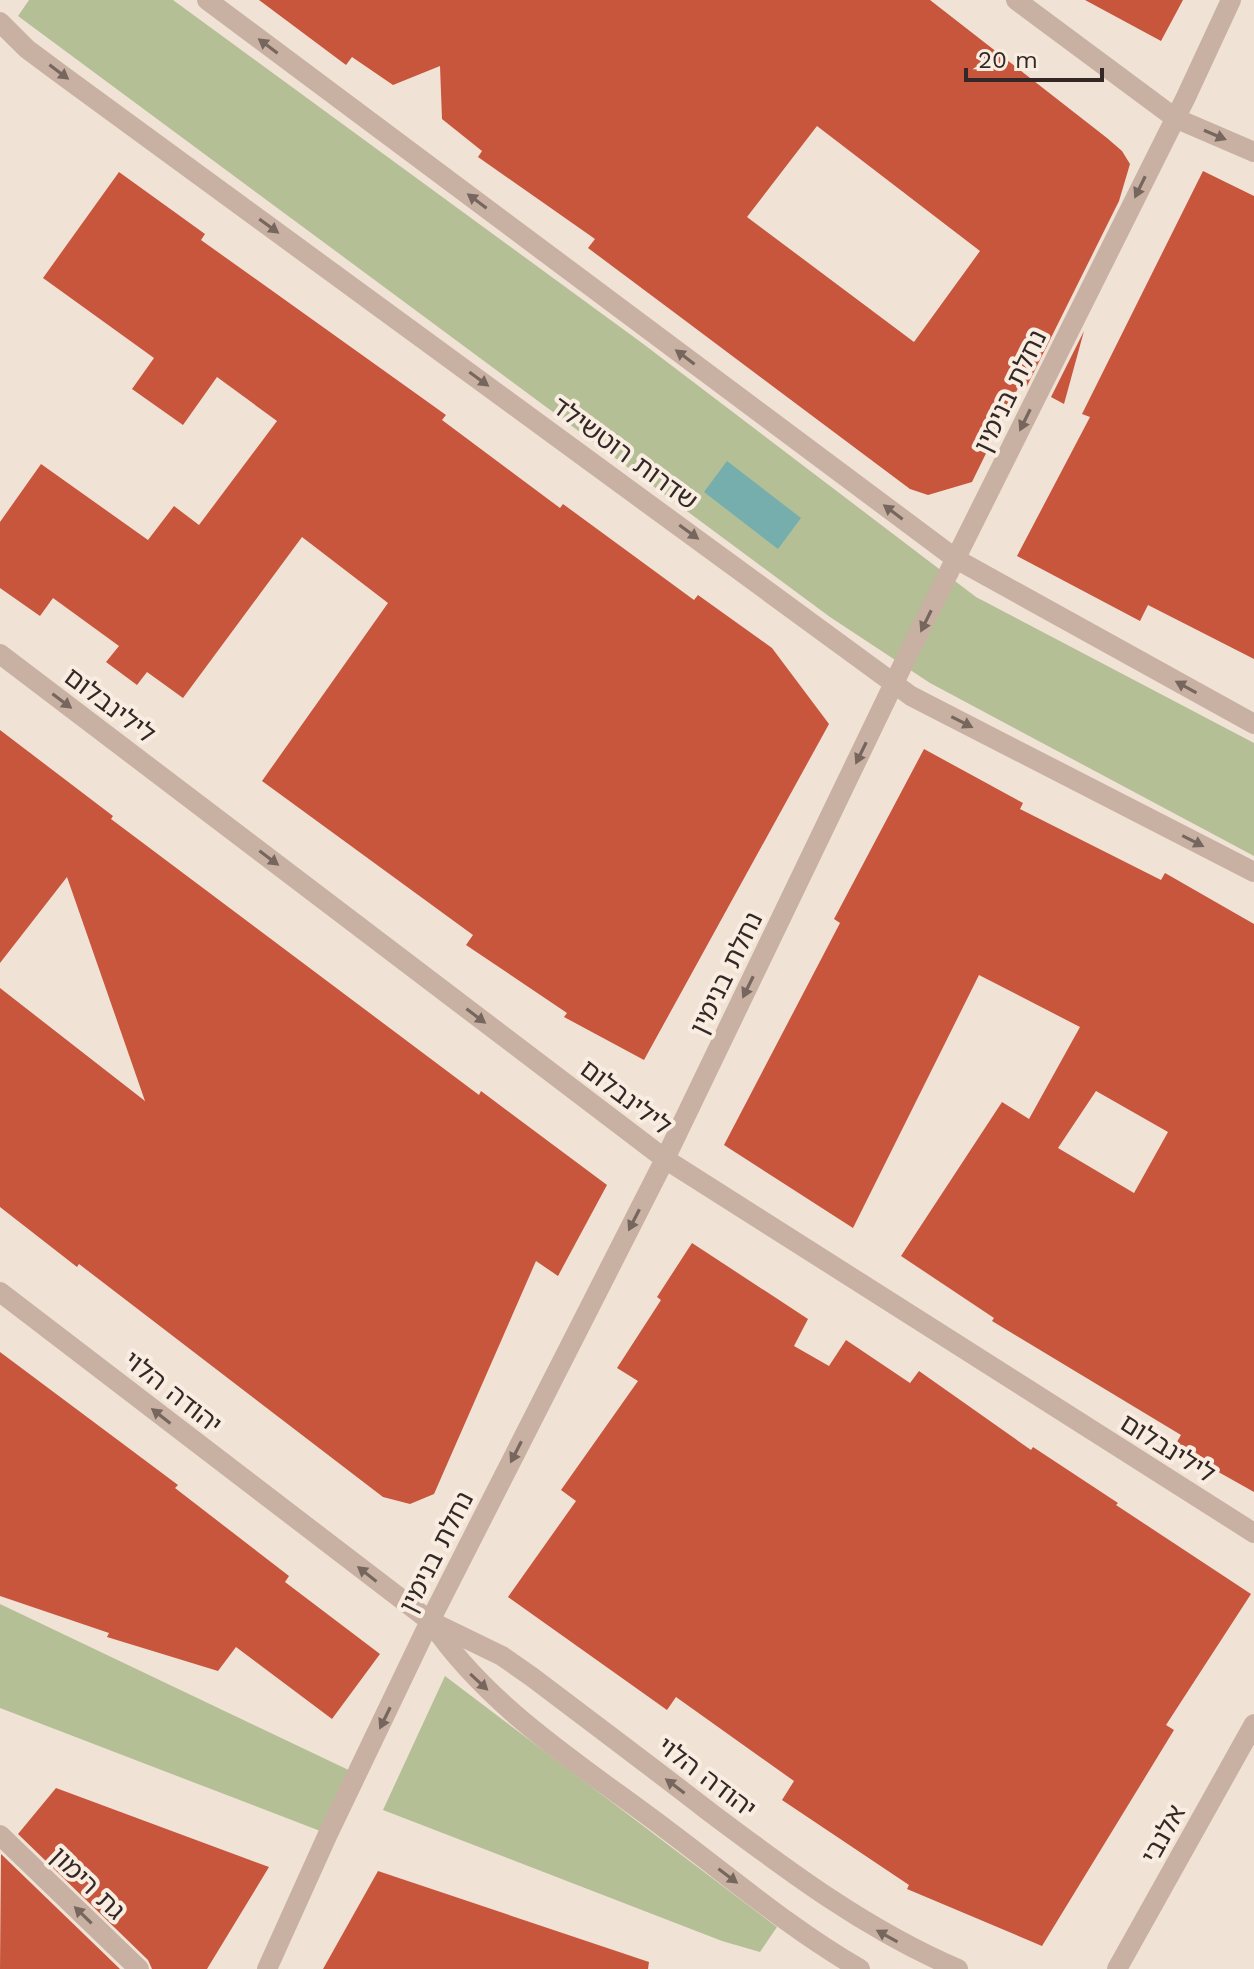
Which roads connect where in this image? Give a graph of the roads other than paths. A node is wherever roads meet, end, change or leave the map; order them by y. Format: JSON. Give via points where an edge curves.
{"nodes":[{"id":1,"x":207,"y":0,"type":"edge"},
{"id":2,"x":1016,"y":0,"type":"edge"},
{"id":3,"x":1231,"y":0,"type":"edge"},
{"id":4,"x":0,"y":22,"type":"edge"},
{"id":5,"x":1175,"y":118,"type":"junction"},
{"id":6,"x":1254,"y":152,"type":"edge"},
{"id":7,"x":956,"y":559,"type":"junction"},
{"id":8,"x":0,"y":654,"type":"edge"},
{"id":9,"x":896,"y":683,"type":"junction"},
{"id":10,"x":1254,"y":724,"type":"edge"},
{"id":11,"x":1254,"y":872,"type":"edge"},
{"id":12,"x":665,"y":1159,"type":"junction"},
{"id":13,"x":0,"y":1292,"type":"edge"},
{"id":14,"x":1254,"y":1533,"type":"edge"},
{"id":15,"x":430,"y":1621,"type":"junction"},
{"id":16,"x":1254,"y":1724,"type":"edge"},
{"id":17,"x":0,"y":1835,"type":"edge"},
{"id":18,"x":139,"y":1969,"type":"edge"},
{"id":19,"x":267,"y":1969,"type":"edge"},
{"id":20,"x":837,"y":1969,"type":"edge"},
{"id":21,"x":858,"y":1969,"type":"edge"},
{"id":22,"x":958,"y":1969,"type":"edge"},
{"id":23,"x":1117,"y":1969,"type":"edge"}],
"edges":[{"from":7,"to":1,"type":"street","one_way":true},
{"from":2,"to":5,"type":"street"},
{"from":3,"to":5,"type":"street","name":"נחלת בנימין"},
{"from":4,"to":9,"type":"street","name":"שדרות רוטשילד","one_way":true,"via":[[62,75]]},
{"from":5,"to":6,"type":"street","one_way":true},
{"from":5,"to":7,"type":"street","name":"נחלת בנימין","one_way":true},
{"from":7,"to":9,"type":"street","name":"נחלת בנימין","one_way":true},
{"from":10,"to":7,"type":"street","one_way":true},
{"from":8,"to":12,"type":"street","name":"לילינבלום","one_way":true},
{"from":9,"to":11,"type":"street","name":"שדרות רוטשילד","one_way":true,"via":[[911,696]]},
{"from":9,"to":12,"type":"street","name":"נחלת בנימין","one_way":true},
{"from":12,"to":14,"type":"street","name":"לילינבלום"},
{"from":12,"to":15,"type":"street","name":"נחלת בנימין","one_way":true},
{"from":15,"to":13,"type":"street","name":"יהודה הלוי","one_way":true},
{"from":15,"to":19,"type":"street","name":"נחלת בנימין","one_way":true},
{"from":15,"to":21,"type":"street","name":"יהודה הלוי","one_way":true,"via":[[452,1655],[515,1714]]},
{"from":22,"to":15,"type":"street","name":"יהודה הלוי","one_way":true,"via":[[861,1921],[522,1670]]},
{"from":16,"to":23,"type":"street","name":"אלנבי"},
{"from":18,"to":17,"type":"street","name":"גת רימון","one_way":true},
{"from":20,"to":21,"type":"street"}]}
